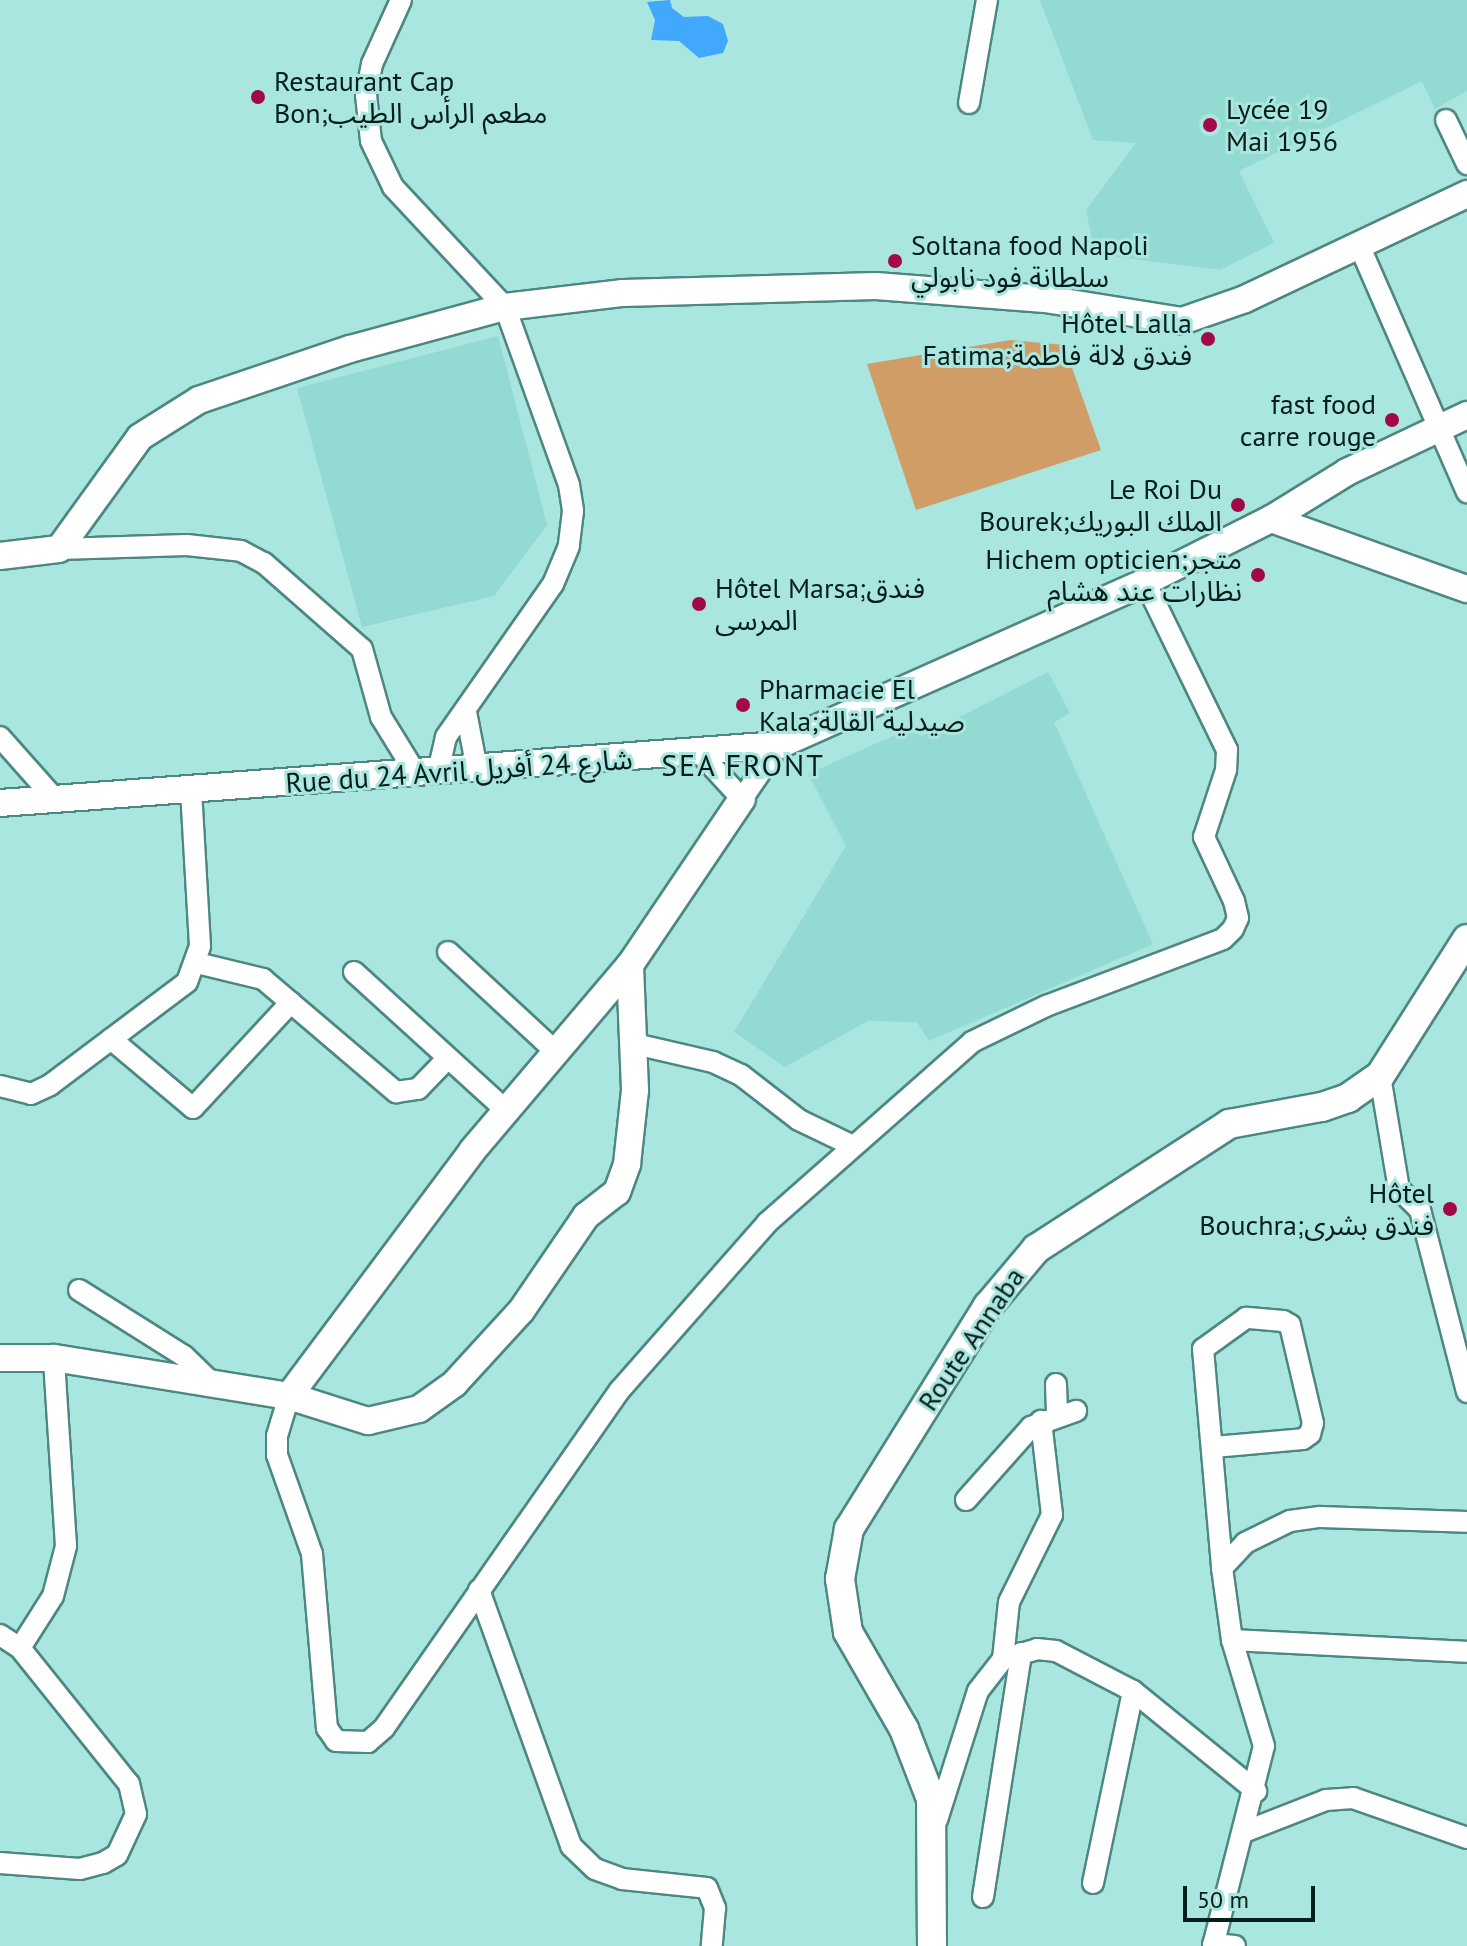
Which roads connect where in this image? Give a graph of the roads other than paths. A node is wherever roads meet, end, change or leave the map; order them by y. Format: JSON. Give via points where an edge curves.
{"nodes":[{"id":1,"x":401,"y":0,"type":"edge"},
{"id":2,"x":987,"y":0,"type":"edge"},
{"id":3,"x":969,"y":103,"type":"dead end"},
{"id":4,"x":1446,"y":120,"type":"dead end"},
{"id":5,"x":1467,"y":164,"type":"edge"},
{"id":6,"x":1467,"y":194,"type":"edge"},
{"id":7,"x":1359,"y":245,"type":"junction"},
{"id":8,"x":505,"y":307,"type":"junction"},
{"id":9,"x":1467,"y":415,"type":"edge"},
{"id":10,"x":1438,"y":429,"type":"junction"},
{"id":11,"x":1467,"y":492,"type":"edge"},
{"id":12,"x":1271,"y":519,"type":"junction"},
{"id":13,"x":59,"y":549,"type":"junction"},
{"id":14,"x":0,"y":556,"type":"edge"},
{"id":15,"x":1145,"y":582,"type":"junction"},
{"id":16,"x":1467,"y":589,"type":"edge"},
{"id":17,"x":466,"y":712,"type":"junction"},
{"id":18,"x":0,"y":737,"type":"edge"},
{"id":19,"x":779,"y":745,"type":"junction"},
{"id":20,"x":700,"y":753,"type":"junction"},
{"id":21,"x":477,"y":769,"type":"junction"},
{"id":22,"x":427,"y":773,"type":"junction"},
{"id":23,"x":191,"y":790,"type":"junction"},
{"id":24,"x":742,"y":799,"type":"junction"},
{"id":25,"x":56,"y":800,"type":"junction"},
{"id":26,"x":0,"y":803,"type":"edge"},
{"id":27,"x":1467,"y":939,"type":"edge"},
{"id":28,"x":448,"y":952,"type":"dead end"},
{"id":29,"x":197,"y":963,"type":"junction"},
{"id":30,"x":630,"y":965,"type":"junction"},
{"id":31,"x":354,"y":972,"type":"dead end"},
{"id":32,"x":291,"y":1002,"type":"junction"},
{"id":33,"x":111,"y":1039,"type":"junction"},
{"id":34,"x":635,"y":1044,"type":"junction"},
{"id":35,"x":556,"y":1052,"type":"junction"},
{"id":36,"x":447,"y":1059,"type":"junction"},
{"id":37,"x":1380,"y":1076,"type":"junction"},
{"id":38,"x":0,"y":1086,"type":"edge"},
{"id":39,"x":507,"y":1111,"type":"junction"},
{"id":40,"x":853,"y":1146,"type":"junction"},
{"id":41,"x":79,"y":1290,"type":"dead end"},
{"id":42,"x":0,"y":1358,"type":"edge"},
{"id":43,"x":54,"y":1358,"type":"junction"},
{"id":44,"x":210,"y":1381,"type":"junction"},
{"id":45,"x":1056,"y":1384,"type":"dead end"},
{"id":46,"x":1467,"y":1392,"type":"edge"},
{"id":47,"x":289,"y":1396,"type":"junction"},
{"id":48,"x":1058,"y":1416,"type":"junction"},
{"id":49,"x":1214,"y":1447,"type":"junction"},
{"id":50,"x":966,"y":1500,"type":"dead end"},
{"id":51,"x":1467,"y":1522,"type":"edge"},
{"id":52,"x":1222,"y":1568,"type":"junction"},
{"id":53,"x":479,"y":1590,"type":"junction"},
{"id":54,"x":0,"y":1635,"type":"edge"},
{"id":55,"x":1232,"y":1640,"type":"junction"},
{"id":56,"x":20,"y":1648,"type":"junction"},
{"id":57,"x":1467,"y":1652,"type":"edge"},
{"id":58,"x":1012,"y":1656,"type":"junction"},
{"id":59,"x":1133,"y":1691,"type":"junction"},
{"id":60,"x":1256,"y":1791,"type":"junction"},
{"id":61,"x":933,"y":1831,"type":"junction"},
{"id":62,"x":1244,"y":1832,"type":"junction"},
{"id":63,"x":1467,"y":1838,"type":"edge"},
{"id":64,"x":0,"y":1863,"type":"edge"},
{"id":65,"x":1093,"y":1883,"type":"dead end"},
{"id":66,"x":983,"y":1897,"type":"dead end"},
{"id":67,"x":1213,"y":1945,"type":"edge"},
{"id":68,"x":712,"y":1946,"type":"edge"},
{"id":69,"x":932,"y":1946,"type":"edge"},
{"id":70,"x":1235,"y":1946,"type":"edge"}],
"edges":[{"from":1,"to":8,"type":"street","via":[[369,79],[371,141],[393,187]]},
{"from":2,"to":3,"type":"street"},
{"from":4,"to":5,"type":"street"},
{"from":6,"to":7,"type":"street"},
{"from":7,"to":8,"type":"street","via":[[1212,314],[1182,321],[1045,299],[876,286],[623,293]]},
{"from":7,"to":10,"type":"street"},
{"from":8,"to":13,"type":"street","via":[[350,349],[179,410],[124,455]]},
{"from":8,"to":17,"type":"street","via":[[569,485],[573,530],[553,584]]},
{"from":9,"to":10,"type":"street","name":"Rue du 24 Avril شارع 24 أفريل"},
{"from":10,"to":11,"type":"street"},
{"from":10,"to":12,"type":"street","name":"Rue du 24 Avril شارع 24 أفريل","via":[[1347,472]]},
{"from":12,"to":15,"type":"street","name":"Rue du 24 Avril شارع 24 أفريل"},
{"from":12,"to":16,"type":"street"},
{"from":13,"to":14,"type":"street"},
{"from":13,"to":22,"type":"street","via":[[187,545],[241,551],[264,563],[362,649],[381,717]]},
{"from":15,"to":19,"type":"street","name":"Rue du 24 Avril شارع 24 أفريل"},
{"from":15,"to":40,"type":"street","via":[[1227,750],[1226,770],[1204,837],[1234,901],[1238,918],[1233,929],[1223,939],[1046,1006],[972,1042]]},
{"from":17,"to":21,"type":"street"},
{"from":17,"to":22,"type":"street"},
{"from":18,"to":25,"type":"street"},
{"from":19,"to":20,"type":"street","name":"Rue du 24 Avril شارع 24 أفريل"},
{"from":19,"to":24,"type":"street"},
{"from":20,"to":21,"type":"street","name":"Rue du 24 Avril شارع 24 أفريل"},
{"from":20,"to":24,"type":"street"},
{"from":21,"to":22,"type":"street","name":"Rue du 24 Avril شارع 24 أفريل"},
{"from":22,"to":23,"type":"street","name":"Rue du 24 Avril شارع 24 أفريل"},
{"from":23,"to":25,"type":"street","name":"Rue du 24 Avril شارع 24 أفريل"},
{"from":23,"to":29,"type":"street"},
{"from":24,"to":30,"type":"street"},
{"from":25,"to":26,"type":"street","name":"Rue du 24 Avril شارع 24 أفريل"},
{"from":27,"to":37,"type":"main road","name":"Route Annaba"},
{"from":28,"to":35,"type":"street"},
{"from":29,"to":32,"type":"street","via":[[255,975]]},
{"from":29,"to":33,"type":"street","via":[[187,982]]},
{"from":30,"to":34,"type":"street"},
{"from":30,"to":35,"type":"street"},
{"from":31,"to":36,"type":"street","via":[[402,1011]]},
{"from":32,"to":33,"type":"street","via":[[193,1108]]},
{"from":32,"to":36,"type":"street","via":[[396,1092],[418,1089]]},
{"from":33,"to":38,"type":"street","via":[[31,1094]]},
{"from":34,"to":40,"type":"street","via":[[713,1062],[741,1075],[799,1120]]},
{"from":34,"to":47,"type":"street","via":[[633,1124],[617,1192],[586,1216],[521,1311],[454,1384],[419,1409],[380,1421],[346,1417]]},
{"from":35,"to":39,"type":"street"},
{"from":36,"to":39,"type":"street"},
{"from":37,"to":46,"type":"street","via":[[1399,1189],[1420,1210]]},
{"from":37,"to":61,"type":"main road","name":"Route Annaba","via":[[1348,1098],[1322,1107],[1229,1124],[1036,1249],[988,1306],[864,1501],[842,1558],[842,1606],[860,1657],[918,1760]]},
{"from":39,"to":47,"type":"street"},
{"from":40,"to":53,"type":"street","via":[[740,1249],[620,1390]]},
{"from":41,"to":44,"type":"street","via":[[184,1356]]},
{"from":42,"to":43,"type":"street"},
{"from":43,"to":44,"type":"street"},
{"from":43,"to":56,"type":"street","via":[[66,1546],[53,1596]]},
{"from":44,"to":47,"type":"street"},
{"from":45,"to":48,"type":"street"},
{"from":47,"to":53,"type":"street","via":[[277,1455],[312,1554],[327,1728],[336,1741],[368,1742],[384,1728]]},
{"from":48,"to":50,"type":"street","via":[[1021,1435]]},
{"from":48,"to":58,"type":"street","via":[[1052,1515],[1009,1602]]},
{"from":49,"to":49,"type":"street","via":[[1203,1349],[1246,1318],[1290,1325],[1313,1423],[1310,1434]]},
{"from":49,"to":52,"type":"street"},
{"from":51,"to":52,"type":"street","via":[[1320,1517],[1290,1521],[1245,1543]]},
{"from":52,"to":55,"type":"street"},
{"from":53,"to":68,"type":"street","via":[[571,1846],[595,1869],[622,1879],[707,1888],[715,1908]]},
{"from":54,"to":56,"type":"street"},
{"from":55,"to":57,"type":"street"},
{"from":55,"to":60,"type":"street","via":[[1264,1746]]},
{"from":56,"to":64,"type":"street","via":[[129,1784],[136,1814],[117,1855],[103,1863],[80,1869]]},
{"from":58,"to":59,"type":"street","via":[[1056,1651]]},
{"from":58,"to":61,"type":"street","via":[[967,1715]]},
{"from":58,"to":66,"type":"street"},
{"from":59,"to":60,"type":"street"},
{"from":59,"to":65,"type":"street"},
{"from":60,"to":62,"type":"street"},
{"from":61,"to":69,"type":"main road","name":"Route Annaba"},
{"from":62,"to":63,"type":"street","via":[[1326,1800],[1353,1798]]},
{"from":62,"to":67,"type":"street"},
{"from":67,"to":70,"type":"street"}]}
